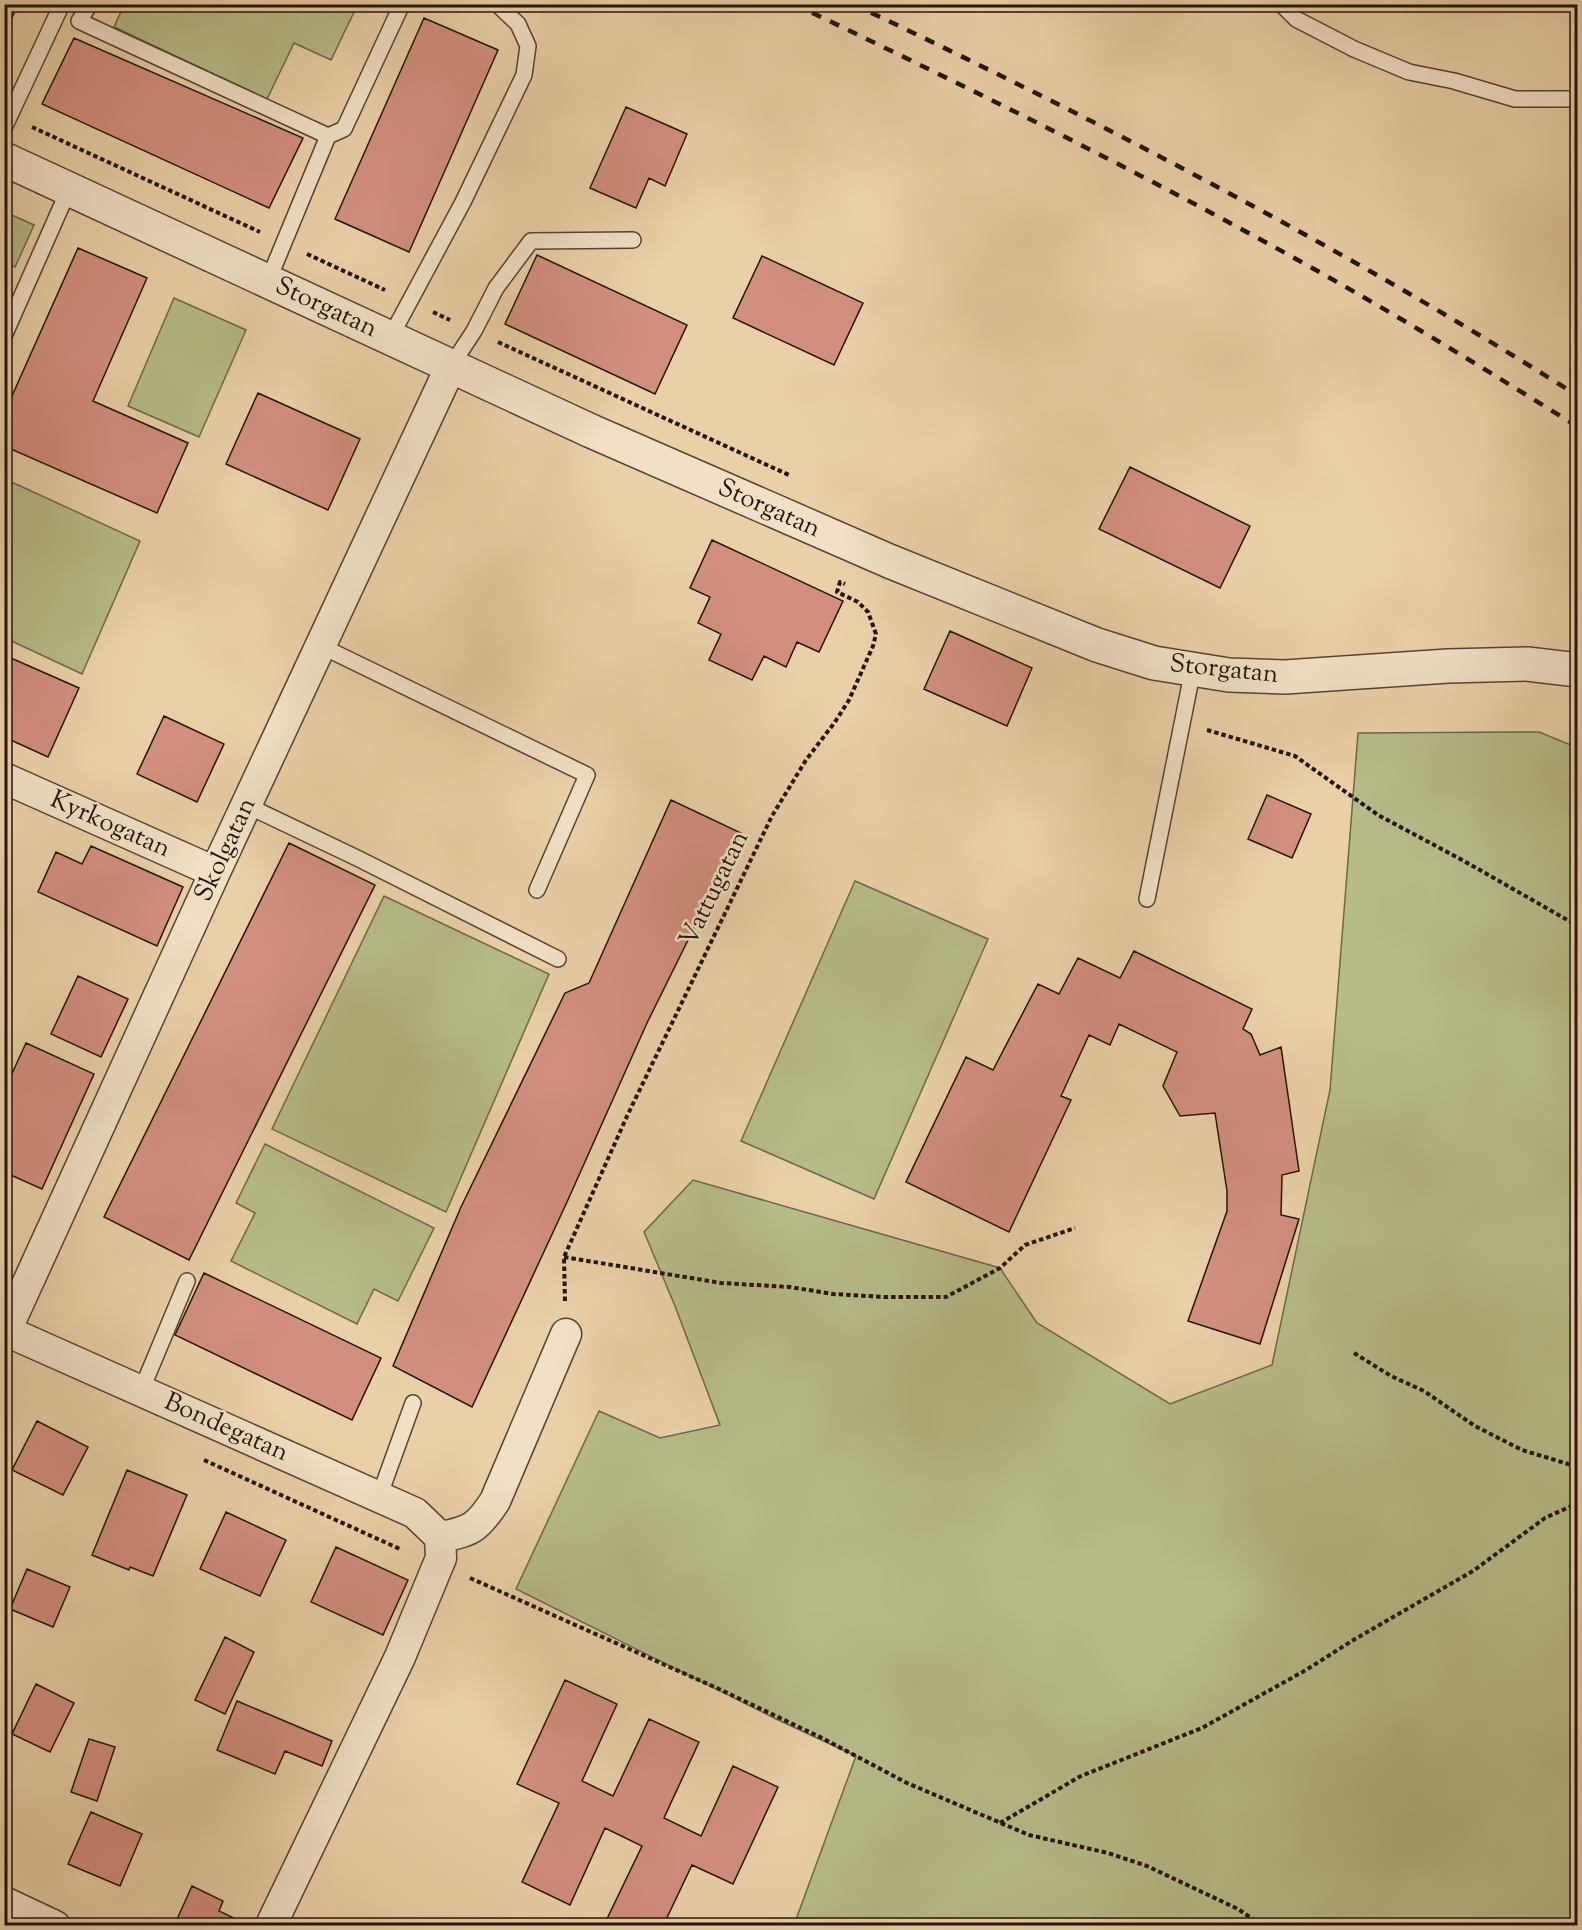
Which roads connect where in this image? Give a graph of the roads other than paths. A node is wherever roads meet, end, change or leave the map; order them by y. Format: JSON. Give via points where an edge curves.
{"nodes":[{"id":1,"x":62,"y":4,"type":"edge"},
{"id":2,"x":90,"y":4,"type":"edge"},
{"id":3,"x":402,"y":4,"type":"edge"},
{"id":4,"x":497,"y":4,"type":"edge"},
{"id":5,"x":1281,"y":4,"type":"edge"},
{"id":6,"x":1578,"y":99,"type":"edge"},
{"id":7,"x":8,"y":123,"type":"edge"},
{"id":8,"x":328,"y":136,"type":"junction"},
{"id":9,"x":4,"y":159,"type":"edge"},
{"id":10,"x":69,"y":189,"type":"junction"},
{"id":11,"x":633,"y":240,"type":"dead end"},
{"id":12,"x":268,"y":281,"type":"junction"},
{"id":13,"x":4,"y":336,"type":"edge"},
{"id":14,"x":390,"y":338,"type":"junction"},
{"id":15,"x":451,"y":366,"type":"junction"},
{"id":16,"x":321,"y":646,"type":"junction"},
{"id":17,"x":1193,"y":669,"type":"junction"},
{"id":18,"x":1578,"y":670,"type":"edge"},
{"id":19,"x":4,"y":778,"type":"edge"},
{"id":20,"x":246,"y":806,"type":"junction"},
{"id":21,"x":215,"y":872,"type":"junction"},
{"id":22,"x":537,"y":890,"type":"dead end"},
{"id":23,"x":1147,"y":898,"type":"dead end"},
{"id":24,"x":558,"y":959,"type":"dead end"},
{"id":25,"x":187,"y":1281,"type":"dead end"},
{"id":26,"x":5,"y":1332,"type":"edge"},
{"id":27,"x":566,"y":1334,"type":"road end"},
{"id":28,"x":141,"y":1391,"type":"junction"},
{"id":29,"x":413,"y":1403,"type":"dead end"},
{"id":30,"x":380,"y":1497,"type":"junction"},
{"id":31,"x":439,"y":1551,"type":"junction"},
{"id":32,"x":4,"y":1902,"type":"edge"},
{"id":33,"x":272,"y":1923,"type":"dead end"},
{"id":34,"x":55,"y":1926,"type":"edge"}],
"edges":[{"from":1,"to":7,"type":"lane"},
{"from":2,"to":8,"type":"lane","via":[[79,21]]},
{"from":3,"to":8,"type":"lane","via":[[344,129]]},
{"from":4,"to":14,"type":"lane","via":[[518,24],[528,46],[524,75],[463,202]]},
{"from":5,"to":6,"type":"lane","via":[[1296,19],[1409,72],[1515,99]]},
{"from":8,"to":12,"type":"lane"},
{"from":9,"to":10,"type":"street","name":"Storgatan"},
{"from":10,"to":12,"type":"street","name":"Storgatan"},
{"from":10,"to":13,"type":"lane"},
{"from":11,"to":15,"type":"lane","via":[[531,241],[496,288]]},
{"from":12,"to":14,"type":"street","name":"Storgatan"},
{"from":14,"to":15,"type":"street","name":"Storgatan"},
{"from":15,"to":16,"type":"street","name":"Skolgatan"},
{"from":15,"to":17,"type":"street","name":"Storgatan","via":[[995,606],[1097,645],[1154,663]]},
{"from":16,"to":20,"type":"street","name":"Skolgatan"},
{"from":16,"to":22,"type":"lane","via":[[587,775]]},
{"from":17,"to":18,"type":"street","name":"Storgatan","via":[[1285,677],[1527,664]]},
{"from":17,"to":23,"type":"lane"},
{"from":19,"to":21,"type":"street","name":"Kyrkogatan"},
{"from":20,"to":21,"type":"street","name":"Skolgatan"},
{"from":20,"to":24,"type":"lane"},
{"from":21,"to":26,"type":"street","name":"Skolgatan"},
{"from":25,"to":28,"type":"lane"},
{"from":26,"to":28,"type":"street","name":"Bondegatan"},
{"from":27,"to":31,"type":"street","via":[[495,1501],[470,1530]]},
{"from":28,"to":30,"type":"street","name":"Bondegatan"},
{"from":29,"to":30,"type":"lane"},
{"from":30,"to":31,"type":"street","name":"Bondegatan","via":[[415,1513]]},
{"from":31,"to":33,"type":"street","via":[[400,1657]]},
{"from":32,"to":34,"type":"street"}]}
